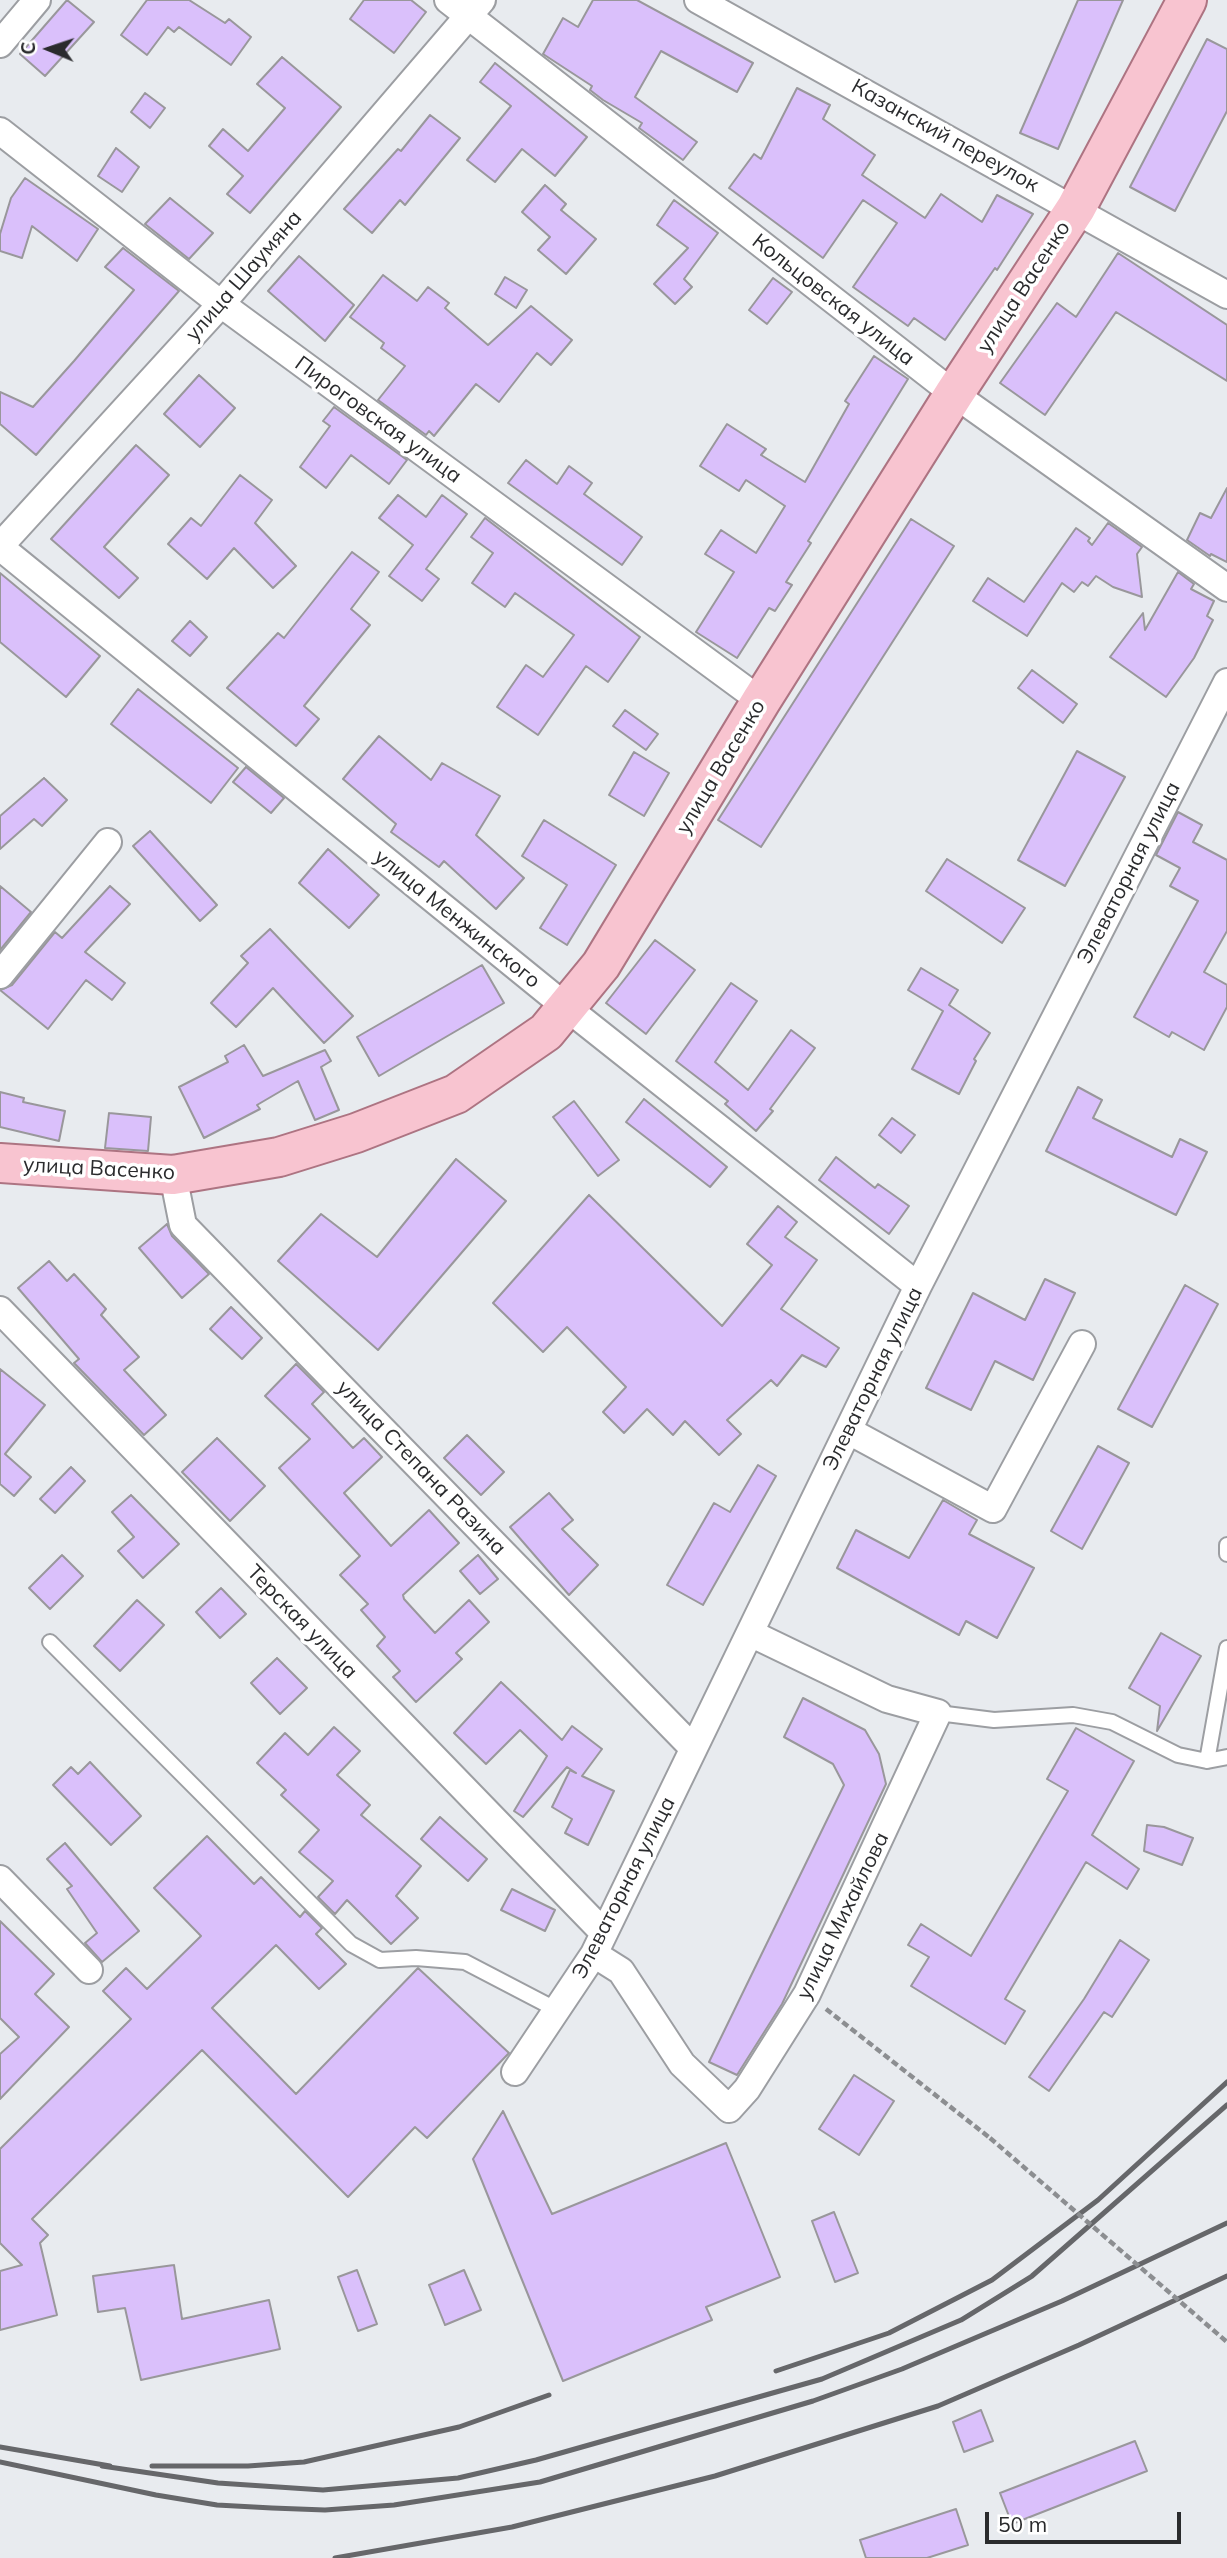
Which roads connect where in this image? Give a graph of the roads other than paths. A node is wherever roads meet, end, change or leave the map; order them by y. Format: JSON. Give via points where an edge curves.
{"nodes":[{"id":1,"x":37,"y":0,"type":"edge"},
{"id":2,"x":698,"y":0,"type":"edge"},
{"id":3,"x":1187,"y":0,"type":"edge"},
{"id":4,"x":466,"y":5,"type":"edge"},
{"id":5,"x":0,"y":44,"type":"edge"},
{"id":6,"x":0,"y":131,"type":"edge"},
{"id":7,"x":1076,"y":208,"type":"junction"},
{"id":8,"x":1227,"y":295,"type":"edge"},
{"id":9,"x":220,"y":304,"type":"junction"},
{"id":10,"x":954,"y":394,"type":"junction"},
{"id":11,"x":0,"y":546,"type":"edge"},
{"id":12,"x":1227,"y":588,"type":"edge"},
{"id":13,"x":1227,"y":682,"type":"edge"},
{"id":14,"x":761,"y":701,"type":"junction"},
{"id":15,"x":108,"y":842,"type":"dead end"},
{"id":16,"x":0,"y":975,"type":"edge"},
{"id":17,"x":566,"y":1007,"type":"junction"},
{"id":18,"x":0,"y":1163,"type":"edge"},
{"id":19,"x":173,"y":1175,"type":"junction"},
{"id":20,"x":918,"y":1286,"type":"junction"},
{"id":21,"x":0,"y":1310,"type":"edge"},
{"id":22,"x":1082,"y":1344,"type":"dead end"},
{"id":23,"x":849,"y":1431,"type":"junction"},
{"id":24,"x":1227,"y":1545,"type":"edge"},
{"id":25,"x":1227,"y":1554,"type":"edge"},
{"id":26,"x":750,"y":1633,"type":"junction"},
{"id":27,"x":50,"y":1642,"type":"dead end"},
{"id":28,"x":1227,"y":1648,"type":"edge"},
{"id":29,"x":938,"y":1713,"type":"junction"},
{"id":30,"x":693,"y":1748,"type":"junction"},
{"id":31,"x":1227,"y":1756,"type":"edge"},
{"id":32,"x":1207,"y":1761,"type":"junction"},
{"id":33,"x":0,"y":1879,"type":"edge"},
{"id":34,"x":599,"y":1944,"type":"junction"},
{"id":35,"x":89,"y":1970,"type":"dead end"},
{"id":36,"x":559,"y":2011,"type":"junction"},
{"id":37,"x":515,"y":2072,"type":"dead end"},
{"id":38,"x":729,"y":2109,"type":"joint"}],
"edges":[{"from":1,"to":5,"type":"street"},
{"from":2,"to":7,"type":"street","name":"Казанский переулок"},
{"from":3,"to":7,"type":"main road","name":"улица Васенко"},
{"from":4,"to":9,"type":"street","name":"улица Шаумяна"},
{"from":4,"to":10,"type":"street","name":"Кольцовская улица"},
{"from":6,"to":9,"type":"street","name":"Пироговская улица"},
{"from":7,"to":8,"type":"street","name":"Казанский переулок"},
{"from":7,"to":10,"type":"main road","name":"улица Васенко"},
{"from":9,"to":11,"type":"street","name":"улица Шаумяна"},
{"from":9,"to":14,"type":"street","name":"Пироговская улица"},
{"from":10,"to":12,"type":"street","name":"Кольцовская улица"},
{"from":10,"to":14,"type":"main road","name":"улица Васенко"},
{"from":11,"to":17,"type":"street","name":"улица Менжинского"},
{"from":13,"to":20,"type":"street","name":"Элеваторная улица"},
{"from":14,"to":17,"type":"main road","name":"улица Васенко","via":[[601,965]]},
{"from":15,"to":16,"type":"street"},
{"from":17,"to":19,"type":"main road","name":"улица Васенко","via":[[546,1032],[456,1094],[279,1157]]},
{"from":17,"to":20,"type":"street","name":"улица Менжинского"},
{"from":18,"to":19,"type":"main road","name":"улица Васенко"},
{"from":19,"to":30,"type":"street","name":"улица Степана Разина","via":[[183,1225]]},
{"from":20,"to":23,"type":"street","name":"Элеваторная улица"},
{"from":21,"to":34,"type":"street","name":"Терская улица"},
{"from":22,"to":23,"type":"street","via":[[993,1509]]},
{"from":23,"to":26,"type":"street","name":"Элеваторная улица"},
{"from":24,"to":25,"type":"lane"},
{"from":26,"to":29,"type":"street","via":[[887,1699]]},
{"from":26,"to":30,"type":"street","name":"Элеваторная улица"},
{"from":27,"to":36,"type":"lane","via":[[351,1944],[380,1960],[465,1962]]},
{"from":28,"to":32,"type":"lane"},
{"from":29,"to":32,"type":"lane","via":[[994,1720],[1073,1715],[1112,1722],[1178,1755]]},
{"from":29,"to":38,"type":"street","name":"улица Михайлова","via":[[807,1994],[747,2089]]},
{"from":30,"to":34,"type":"street","name":"Элеваторная улица"},
{"from":31,"to":32,"type":"lane"},
{"from":33,"to":35,"type":"street"},
{"from":34,"to":36,"type":"street","name":"Элеваторная улица"},
{"from":34,"to":38,"type":"street","name":"Терская улица","via":[[682,2064]]},
{"from":36,"to":37,"type":"street","name":"Элеваторная улица"}]}
